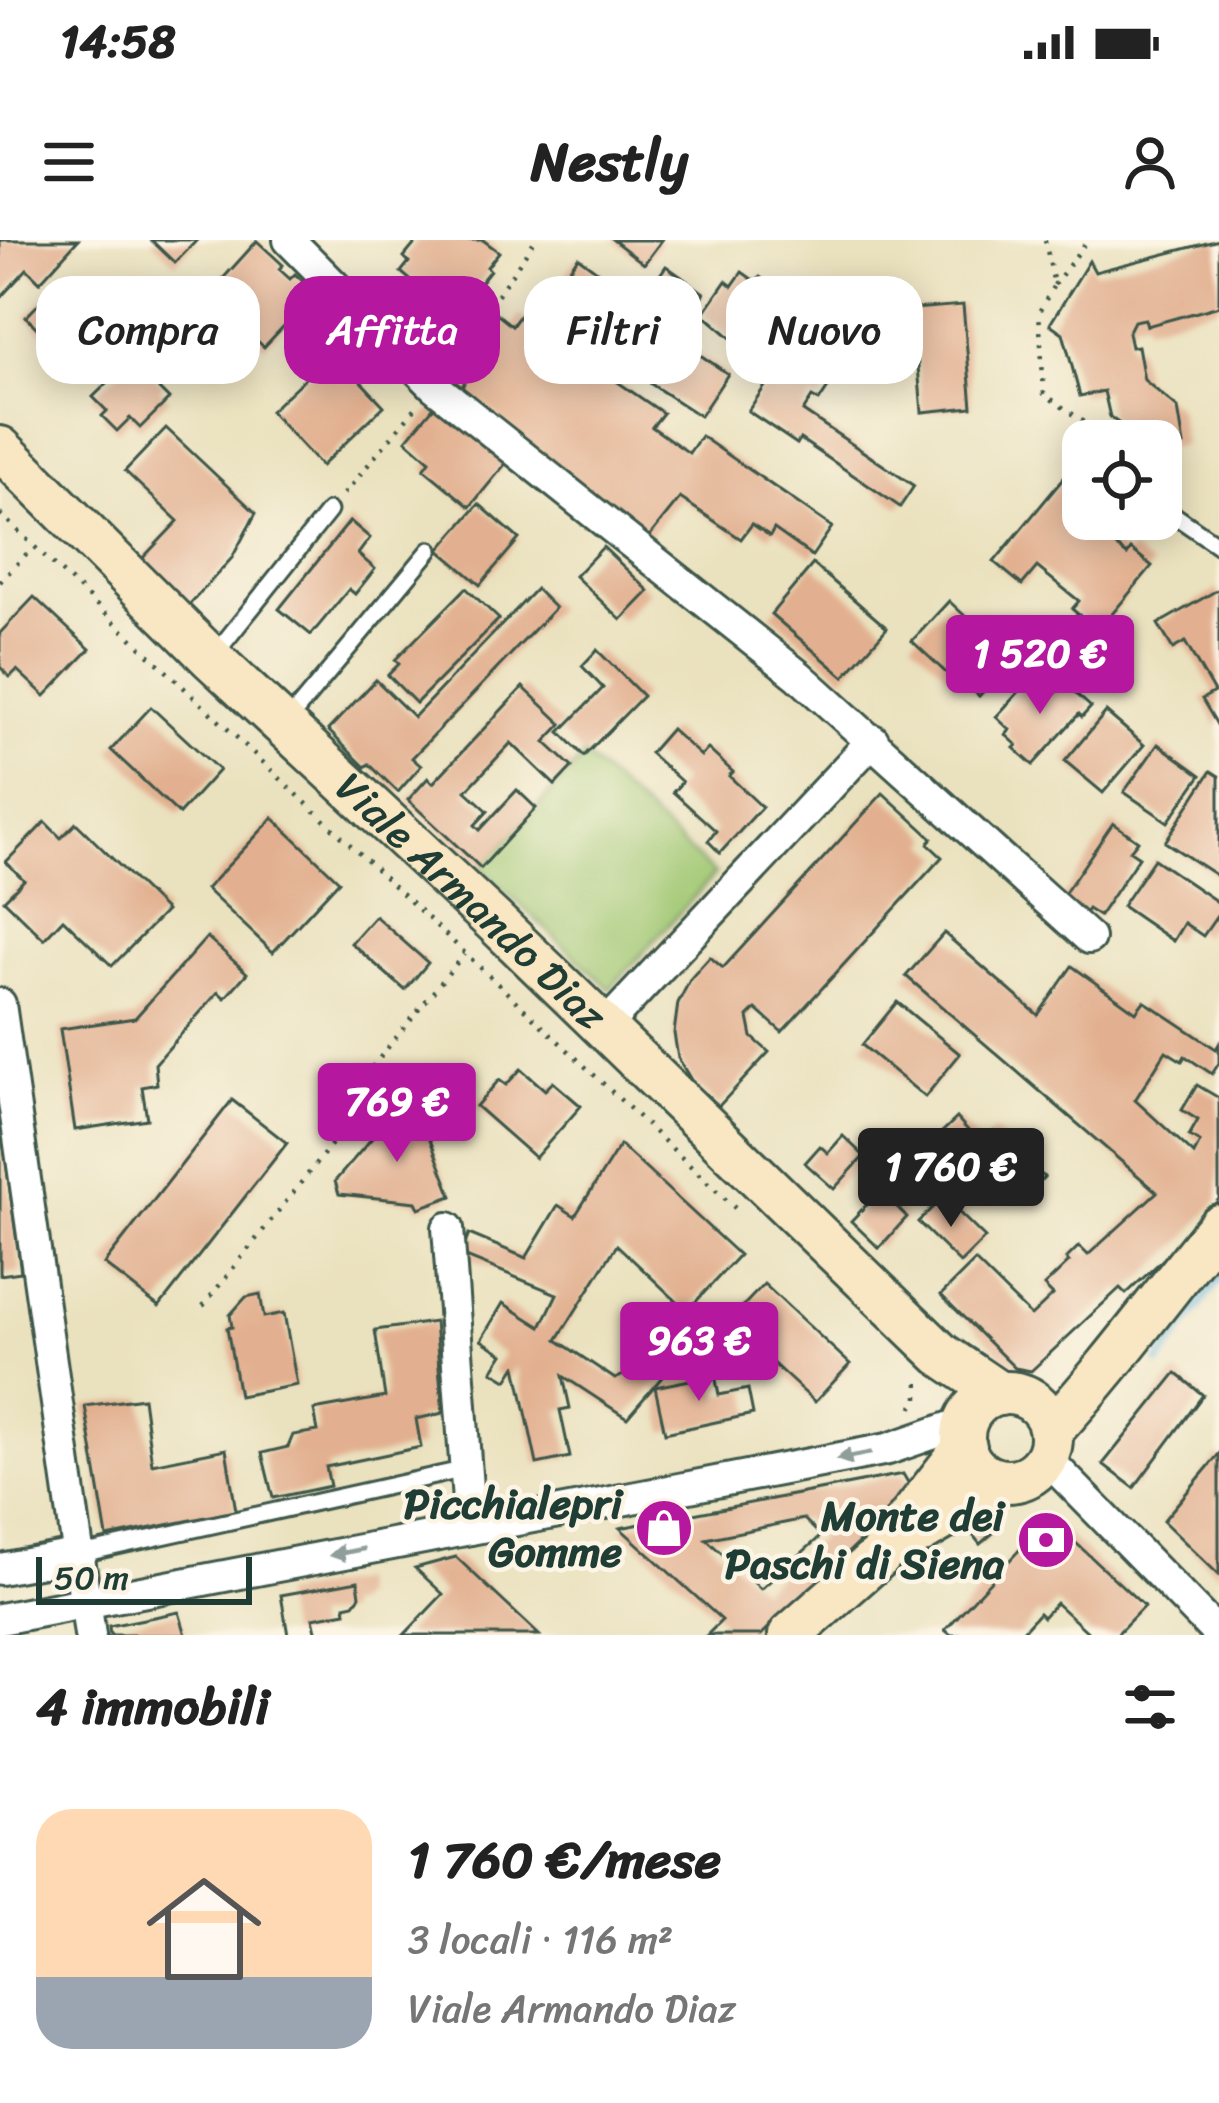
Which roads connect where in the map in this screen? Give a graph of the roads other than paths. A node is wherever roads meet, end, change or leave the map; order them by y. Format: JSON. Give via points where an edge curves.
{"nodes":[{"id":1,"x":290,"y":240,"type":"edge"},
{"id":2,"x":0,"y":448,"type":"edge"},
{"id":3,"x":329,"y":511,"type":"dead end"},
{"id":4,"x":1182,"y":520,"type":"edge"},
{"id":5,"x":1219,"y":546,"type":"edge"},
{"id":6,"x":430,"y":550,"type":"dead end"},
{"id":7,"x":212,"y":658,"type":"junction"},
{"id":8,"x":284,"y":726,"type":"junction"},
{"id":9,"x":873,"y":740,"type":"junction"},
{"id":10,"x":1089,"y":938,"type":"dead end"},
{"id":11,"x":0,"y":1004,"type":"edge"},
{"id":12,"x":602,"y":1029,"type":"junction"},
{"id":13,"x":1219,"y":1226,"type":"edge"},
{"id":14,"x":448,"y":1228,"type":"dead end"},
{"id":15,"x":1002,"y":1430,"type":"junction"},
{"id":16,"x":466,"y":1469,"type":"junction"},
{"id":17,"x":470,"y":1529,"type":"junction"},
{"id":18,"x":81,"y":1554,"type":"junction"},
{"id":19,"x":0,"y":1569,"type":"edge"},
{"id":20,"x":88,"y":1601,"type":"junction"},
{"id":21,"x":0,"y":1619,"type":"edge"},
{"id":22,"x":1206,"y":1631,"type":"edge"},
{"id":23,"x":90,"y":1635,"type":"edge"},
{"id":24,"x":790,"y":1635,"type":"edge"}],
"edges":[{"from":1,"to":9,"type":"street","via":[[434,386]]},
{"from":2,"to":7,"type":"street","name":"Viale Armando Diaz"},
{"from":3,"to":7,"type":"lane"},
{"from":4,"to":5,"type":"lane"},
{"from":6,"to":8,"type":"lane"},
{"from":7,"to":8,"type":"street","name":"Viale Armando Diaz"},
{"from":8,"to":12,"type":"street","name":"Viale Armando Diaz"},
{"from":9,"to":10,"type":"street"},
{"from":9,"to":12,"type":"street"},
{"from":11,"to":18,"type":"street"},
{"from":12,"to":15,"type":"street","name":"Viale Armando Diaz"},
{"from":13,"to":15,"type":"street","via":[[1088,1391]]},
{"from":14,"to":16,"type":"street"},
{"from":15,"to":17,"type":"street","one_way":true},
{"from":15,"to":22,"type":"street"},
{"from":15,"to":24,"type":"street","via":[[968,1504],[880,1556]]},
{"from":16,"to":17,"type":"street"},
{"from":16,"to":18,"type":"lane"},
{"from":17,"to":20,"type":"street","one_way":true},
{"from":18,"to":19,"type":"street"},
{"from":18,"to":20,"type":"street"},
{"from":20,"to":21,"type":"street"},
{"from":20,"to":23,"type":"street"}]}
